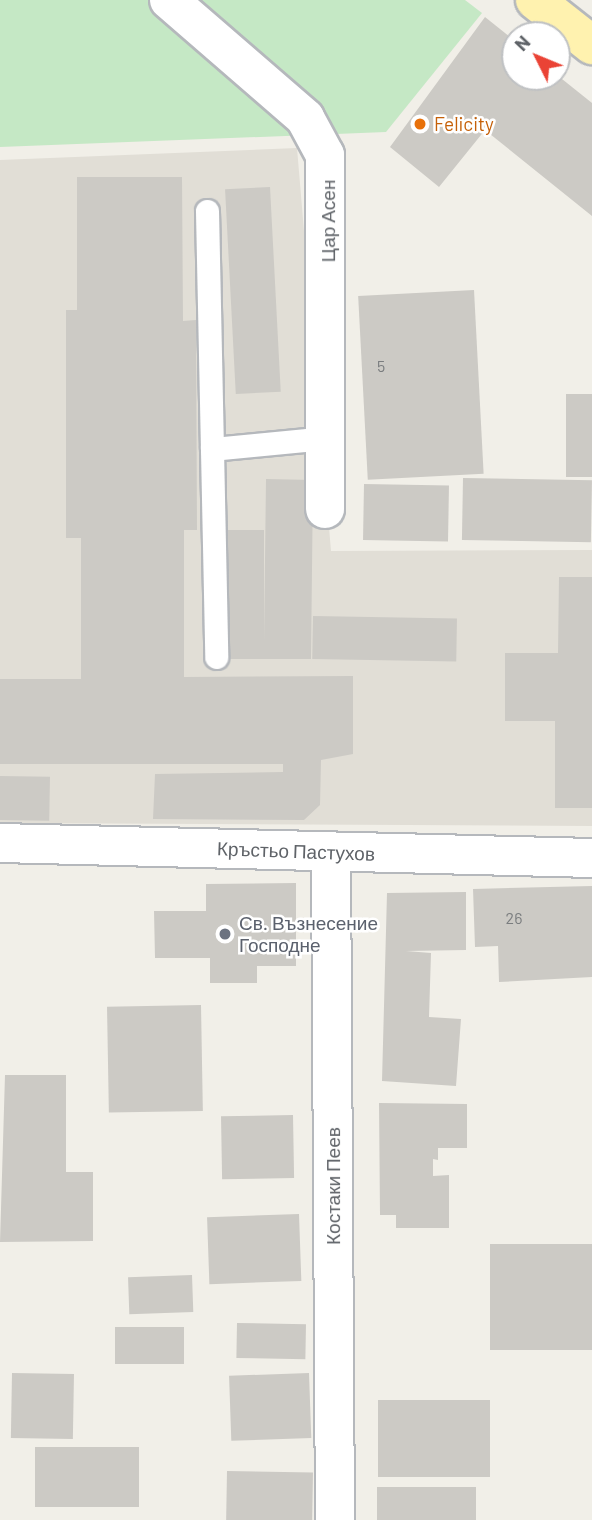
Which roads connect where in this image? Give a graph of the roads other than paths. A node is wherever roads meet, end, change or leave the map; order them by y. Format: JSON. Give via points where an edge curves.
{"nodes":[{"id":1,"x":169,"y":0,"type":"edge"},
{"id":2,"x":534,"y":0,"type":"edge"},
{"id":3,"x":592,"y":45,"type":"edge"},
{"id":4,"x":207,"y":211,"type":"dead end"},
{"id":5,"x":326,"y":438,"type":"junction"},
{"id":6,"x":212,"y":449,"type":"junction"},
{"id":7,"x":325,"y":509,"type":"dead end"},
{"id":8,"x":216,"y":657,"type":"dead end"},
{"id":9,"x":0,"y":843,"type":"edge"},
{"id":10,"x":331,"y":853,"type":"junction"},
{"id":11,"x":592,"y":858,"type":"edge"},
{"id":12,"x":335,"y":1520,"type":"edge"}],
"edges":[{"from":1,"to":5,"type":"street","name":"Цар Асен","via":[[305,118],[325,155]]},
{"from":2,"to":3,"type":"main road"},
{"from":4,"to":6,"type":"lane"},
{"from":5,"to":6,"type":"lane"},
{"from":5,"to":7,"type":"street","name":"Цар Асен"},
{"from":6,"to":8,"type":"lane"},
{"from":9,"to":10,"type":"street","name":"Кръстьо Пастухов"},
{"from":10,"to":11,"type":"street","name":"Кръстьо Пастухов"},
{"from":10,"to":12,"type":"street","name":"Костаки Пеев"}]}
